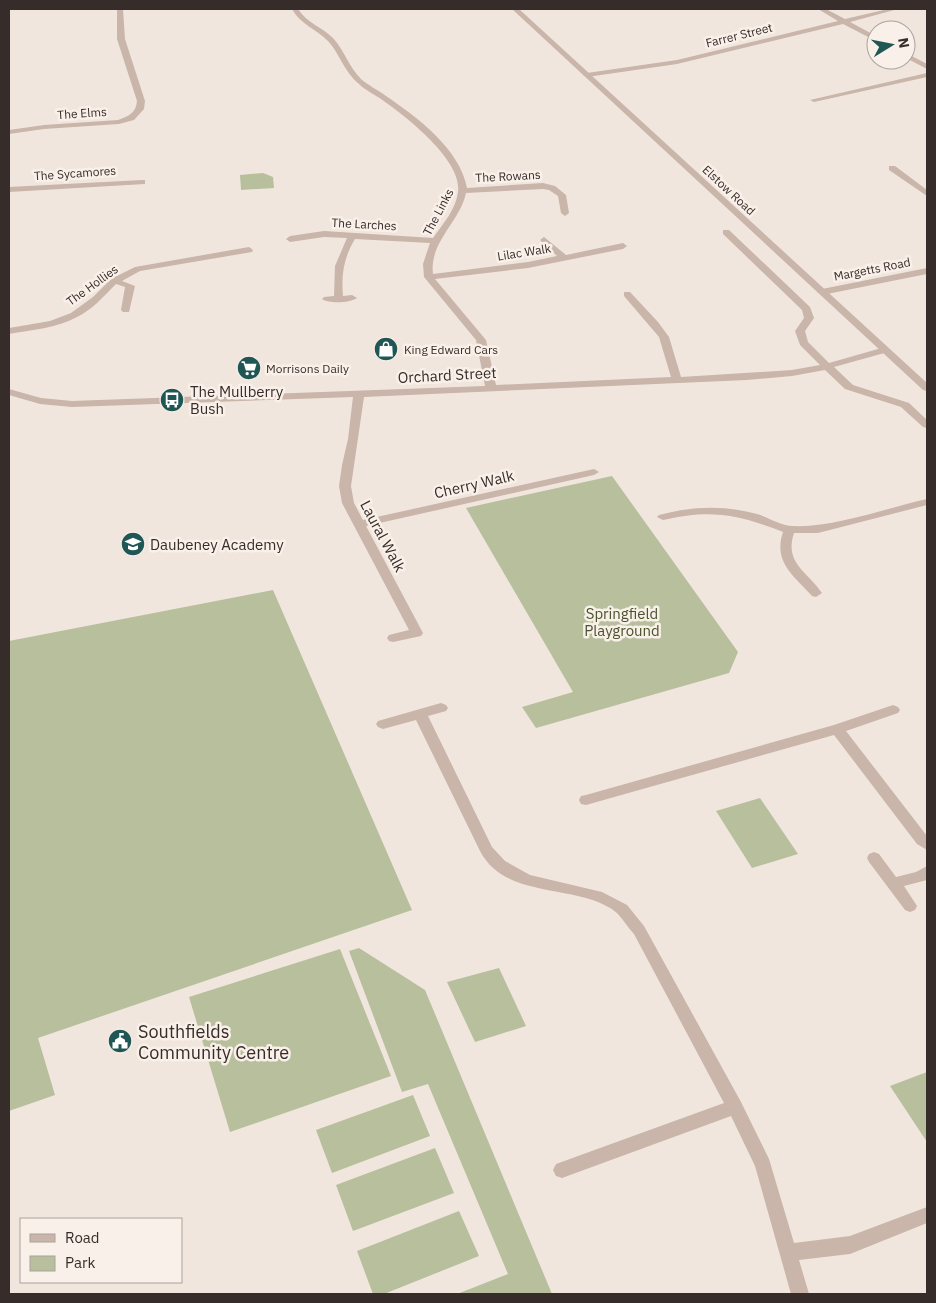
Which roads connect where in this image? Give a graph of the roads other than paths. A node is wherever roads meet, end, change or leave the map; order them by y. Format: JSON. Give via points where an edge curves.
{"nodes":[{"id":1,"x":120,"y":9,"type":"edge"},
{"id":2,"x":295,"y":9,"type":"edge"},
{"id":3,"x":515,"y":9,"type":"edge"},
{"id":4,"x":821,"y":9,"type":"edge"},
{"id":5,"x":895,"y":9,"type":"edge"},
{"id":6,"x":843,"y":20,"type":"junction"},
{"id":7,"x":866,"y":33,"type":"edge"},
{"id":8,"x":916,"y":61,"type":"edge"},
{"id":9,"x":927,"y":67,"type":"edge"},
{"id":10,"x":587,"y":74,"type":"junction"},
{"id":11,"x":927,"y":75,"type":"edge"},
{"id":12,"x":814,"y":100,"type":"dead end"},
{"id":13,"x":9,"y":132,"type":"edge"},
{"id":14,"x":904,"y":166,"type":"dead end"},
{"id":15,"x":892,"y":168,"type":"junction"},
{"id":16,"x":882,"y":170,"type":"dead end"},
{"id":17,"x":142,"y":182,"type":"dead end"},
{"id":18,"x":9,"y":190,"type":"edge"},
{"id":19,"x":464,"y":191,"type":"junction"},
{"id":20,"x":927,"y":194,"type":"edge"},
{"id":21,"x":565,"y":213,"type":"dead end"},
{"id":22,"x":726,"y":232,"type":"dead end"},
{"id":23,"x":353,"y":235,"type":"junction"},
{"id":24,"x":290,"y":240,"type":"dead end"},
{"id":25,"x":544,"y":240,"type":"dead end"},
{"id":26,"x":436,"y":242,"type":"junction"},
{"id":27,"x":736,"y":242,"type":"junction"},
{"id":28,"x":724,"y":244,"type":"dead end"},
{"id":29,"x":623,"y":246,"type":"dead end"},
{"id":30,"x":249,"y":250,"type":"dead end"},
{"id":31,"x":564,"y":258,"type":"junction"},
{"id":32,"x":927,"y":271,"type":"edge"},
{"id":33,"x":429,"y":277,"type":"junction"},
{"id":34,"x":114,"y":281,"type":"junction"},
{"id":35,"x":822,"y":292,"type":"junction"},
{"id":36,"x":627,"y":294,"type":"dead end"},
{"id":37,"x":339,"y":298,"type":"junction"},
{"id":38,"x":352,"y":298,"type":"dead end"},
{"id":39,"x":328,"y":299,"type":"dead end"},
{"id":40,"x":126,"y":310,"type":"dead end"},
{"id":41,"x":9,"y":331,"type":"edge"},
{"id":42,"x":885,"y":350,"type":"junction"},
{"id":43,"x":828,"y":366,"type":"junction"},
{"id":44,"x":677,"y":381,"type":"junction"},
{"id":45,"x":491,"y":388,"type":"junction"},
{"id":46,"x":927,"y":388,"type":"edge"},
{"id":47,"x":9,"y":392,"type":"edge"},
{"id":48,"x":359,"y":394,"type":"junction"},
{"id":49,"x":927,"y":425,"type":"edge"},
{"id":50,"x":594,"y":472,"type":"dead end"},
{"id":51,"x":927,"y":502,"type":"edge"},
{"id":52,"x":663,"y":517,"type":"dead end"},
{"id":53,"x":361,"y":524,"type":"junction"},
{"id":54,"x":789,"y":530,"type":"junction"},
{"id":55,"x":816,"y":593,"type":"dead end"},
{"id":56,"x":393,"y":638,"type":"dead end"},
{"id":57,"x":441,"y":708,"type":"dead end"},
{"id":58,"x":893,"y":710,"type":"dead end"},
{"id":59,"x":420,"y":714,"type":"junction"},
{"id":60,"x":383,"y":724,"type":"dead end"},
{"id":61,"x":837,"y":729,"type":"junction"},
{"id":62,"x":586,"y":800,"type":"dead end"},
{"id":63,"x":927,"y":844,"type":"edge"},
{"id":64,"x":874,"y":858,"type":"dead end"},
{"id":65,"x":927,"y":872,"type":"edge"},
{"id":66,"x":893,"y":883,"type":"junction"},
{"id":67,"x":910,"y":906,"type":"dead end"},
{"id":68,"x":735,"y":1107,"type":"junction"},
{"id":69,"x":562,"y":1170,"type":"dead end"},
{"id":70,"x":927,"y":1215,"type":"edge"},
{"id":71,"x":789,"y":1252,"type":"junction"},
{"id":72,"x":800,"y":1294,"type":"edge"}],
"edges":[{"from":1,"to":13,"type":"street","name":"The Elms","via":[[121,39],[141,101],[140,108],[131,118],[119,122]]},
{"from":2,"to":19,"type":"street","name":"The Links","via":[[299,16],[330,39],[357,79],[410,118],[440,146],[460,174]]},
{"from":3,"to":10,"type":"street","name":"Elstow Road"},
{"from":4,"to":6,"type":"street"},
{"from":5,"to":6,"type":"street","name":"Farrer Street"},
{"from":6,"to":7,"type":"street"},
{"from":6,"to":10,"type":"street","name":"Farrer Street","via":[[677,62]]},
{"from":8,"to":9,"type":"street"},
{"from":10,"to":35,"type":"street","name":"Elstow Road"},
{"from":11,"to":12,"type":"street"},
{"from":14,"to":15,"type":"street"},
{"from":15,"to":16,"type":"street"},
{"from":15,"to":20,"type":"street"},
{"from":17,"to":18,"type":"street","name":"The Sycamores"},
{"from":19,"to":21,"type":"street","name":"The Rowans","via":[[534,186],[552,188],[562,195]]},
{"from":19,"to":26,"type":"street","name":"The Links"},
{"from":22,"to":27,"type":"street"},
{"from":23,"to":24,"type":"street","name":"The Larches","via":[[324,234]]},
{"from":23,"to":26,"type":"street","name":"The Larches"},
{"from":23,"to":37,"type":"street","via":[[341,255],[337,281]]},
{"from":25,"to":31,"type":"street"},
{"from":26,"to":33,"type":"street","name":"The Links","via":[[425,264]]},
{"from":27,"to":28,"type":"street"},
{"from":27,"to":43,"type":"street","via":[[807,309],[809,318],[800,331],[803,343]]},
{"from":29,"to":31,"type":"street","name":"Lilac Walk","via":[[602,254]]},
{"from":30,"to":34,"type":"street","name":"The Hollies","via":[[138,269]]},
{"from":31,"to":33,"type":"street","name":"Lilac Walk"},
{"from":32,"to":35,"type":"street","name":"Margetts Road"},
{"from":33,"to":45,"type":"street","via":[[481,340]]},
{"from":34,"to":40,"type":"street","via":[[130,286]]},
{"from":34,"to":41,"type":"street","name":"The Hollies","via":[[74,315],[52,323]]},
{"from":35,"to":42,"type":"street","name":"Elstow Road"},
{"from":36,"to":44,"type":"street","via":[[664,337]]},
{"from":37,"to":38,"type":"street"},
{"from":37,"to":39,"type":"street"},
{"from":42,"to":43,"type":"street","name":"Orchard Street"},
{"from":42,"to":46,"type":"street","name":"Elstow Road"},
{"from":43,"to":44,"type":"street","name":"Orchard Street","via":[[792,373]]},
{"from":43,"to":49,"type":"street","via":[[849,387],[905,405]]},
{"from":44,"to":45,"type":"street","name":"Orchard Street"},
{"from":45,"to":48,"type":"street","name":"Orchard Street"},
{"from":47,"to":48,"type":"street","name":"Orchard Street","via":[[40,401],[72,404]]},
{"from":48,"to":53,"type":"street","name":"Laural Walk","via":[[345,486],[348,503]]},
{"from":50,"to":53,"type":"street","name":"Cherry Walk"},
{"from":51,"to":54,"type":"street","via":[[818,529]]},
{"from":52,"to":54,"type":"street","via":[[689,511],[720,510],[755,517]]},
{"from":53,"to":56,"type":"street","name":"Laural Walk","via":[[416,633]]},
{"from":54,"to":55,"type":"street","via":[[784,545],[788,562]]},
{"from":57,"to":59,"type":"street"},
{"from":58,"to":61,"type":"street"},
{"from":59,"to":60,"type":"street"},
{"from":59,"to":68,"type":"street","via":[[488,851],[500,864],[526,880],[597,896],[622,909],[628,916],[639,930]]},
{"from":61,"to":62,"type":"street"},
{"from":61,"to":63,"type":"street"},
{"from":64,"to":66,"type":"street"},
{"from":65,"to":66,"type":"street","via":[[920,877]]},
{"from":66,"to":67,"type":"street"},
{"from":68,"to":69,"type":"street"},
{"from":68,"to":71,"type":"street","via":[[763,1165]]},
{"from":70,"to":71,"type":"street","via":[[850,1245]]},
{"from":71,"to":72,"type":"street"}]}
